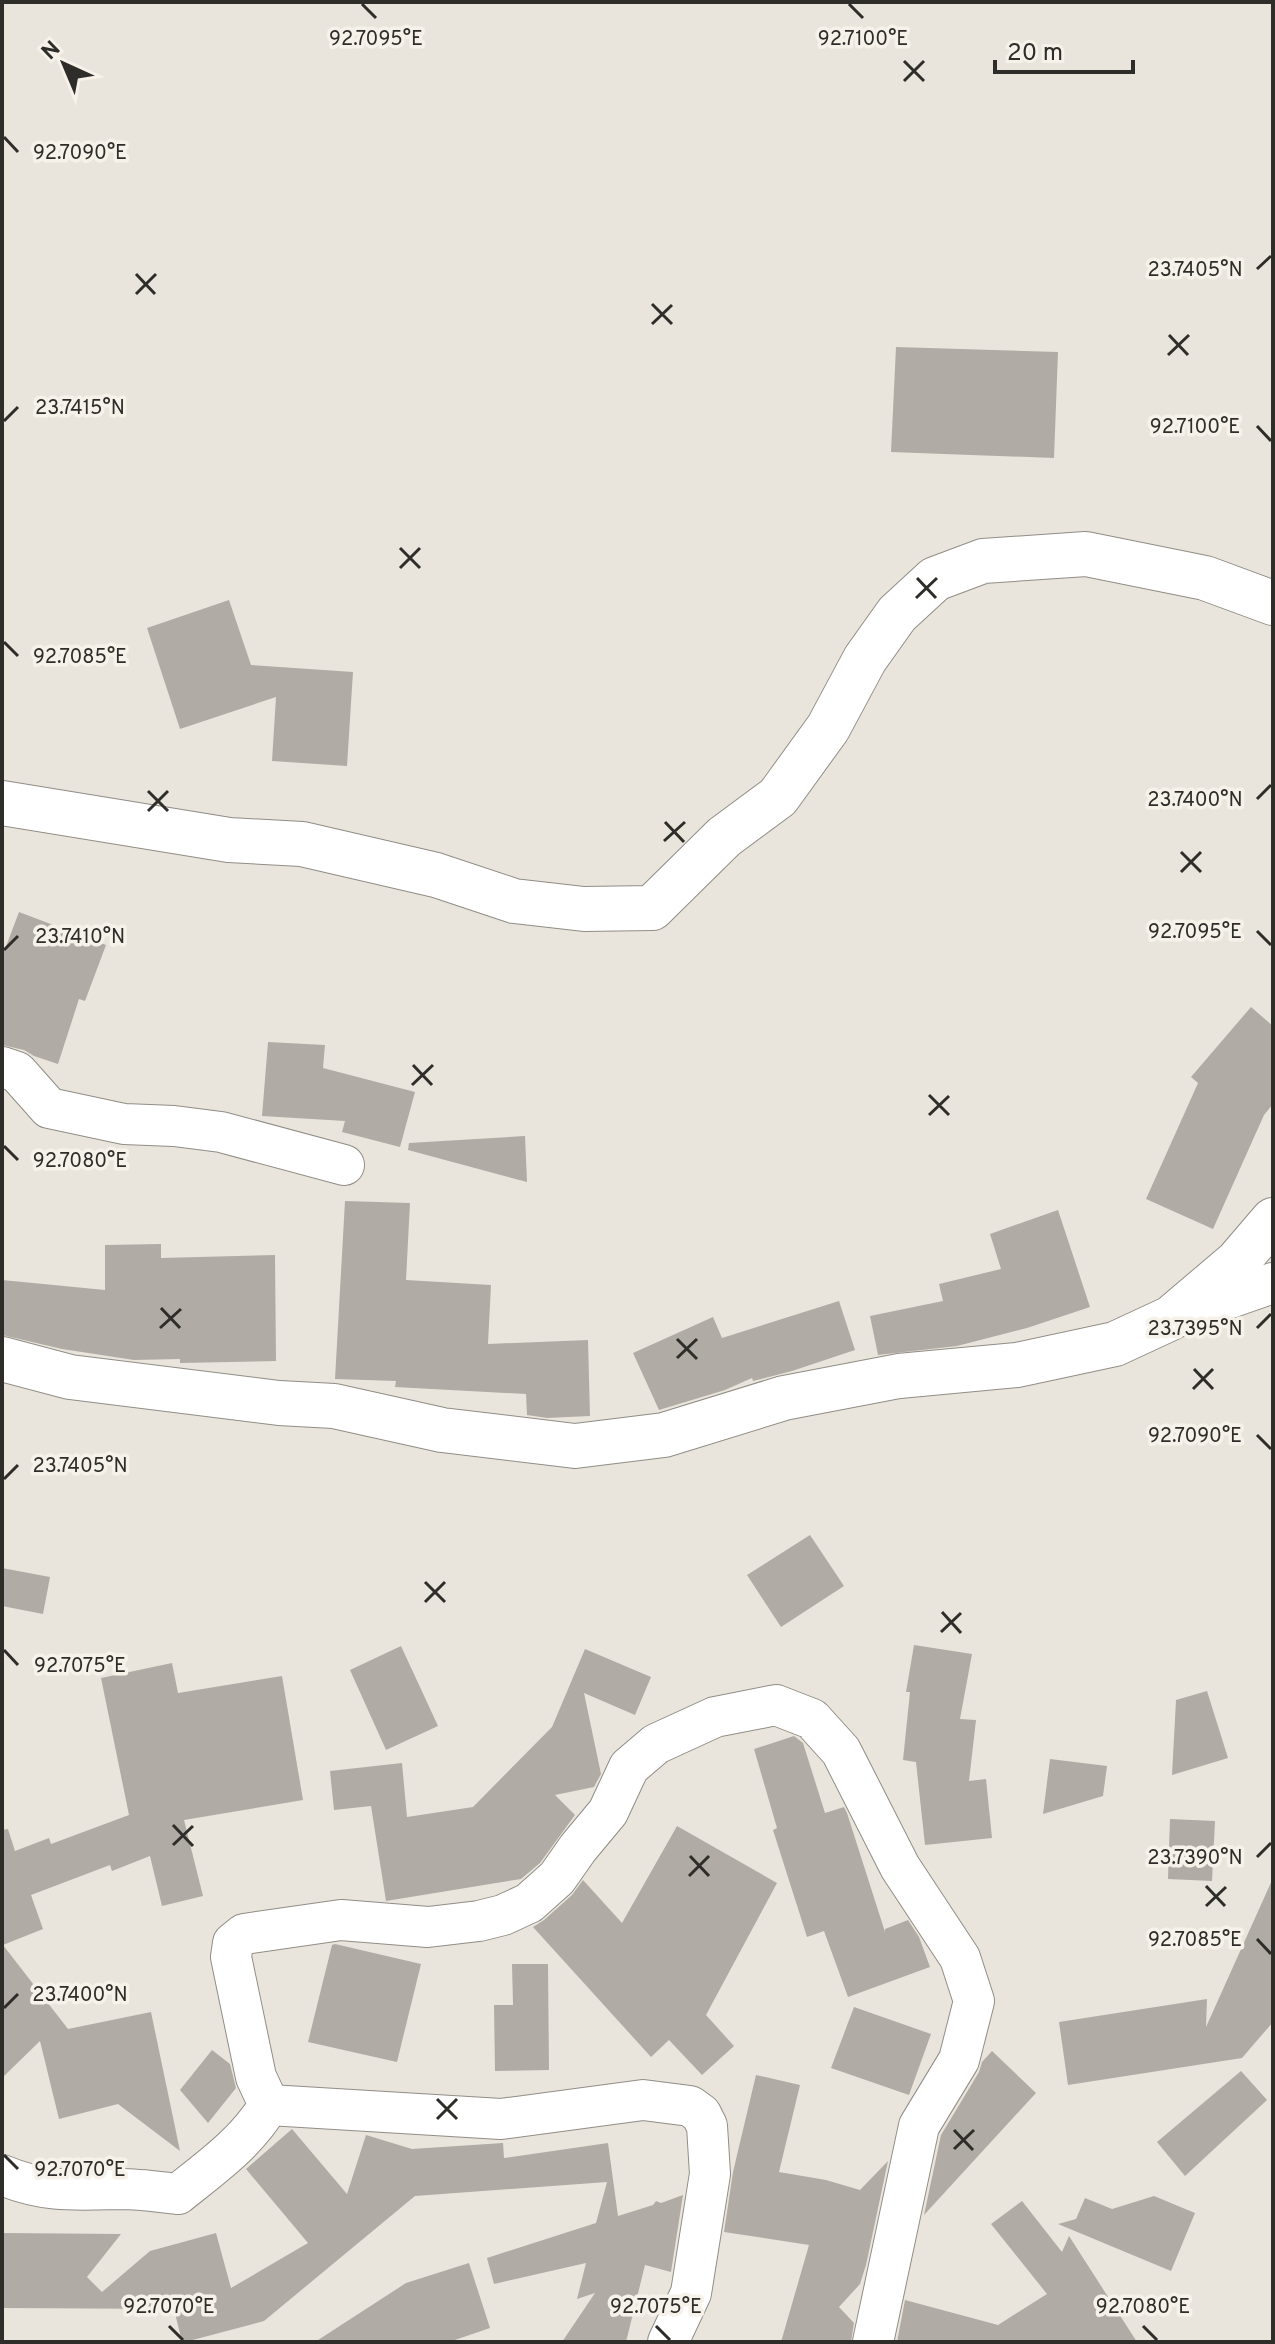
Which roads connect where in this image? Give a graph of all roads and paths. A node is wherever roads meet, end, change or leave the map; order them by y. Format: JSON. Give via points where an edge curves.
{"nodes":[{"id":1,"x":1273,"y":603,"type":"edge"},
{"id":2,"x":2,"y":803,"type":"edge"},
{"id":3,"x":2,"y":1067,"type":"edge"},
{"id":4,"x":344,"y":1165,"type":"dead end"},
{"id":5,"x":1273,"y":1220,"type":"edge"},
{"id":6,"x":1273,"y":1283,"type":"edge"},
{"id":7,"x":1171,"y":1318,"type":"junction"},
{"id":8,"x":2,"y":1359,"type":"edge"},
{"id":9,"x":269,"y":2105,"type":"junction"},
{"id":10,"x":2,"y":2175,"type":"edge"},
{"id":11,"x":668,"y":2342,"type":"edge"},
{"id":12,"x":873,"y":2342,"type":"edge"}],
"edges":[{"from":1,"to":2,"type":"main road","via":[[1205,578],[1086,554],[983,561],[935,579],[897,614],[865,659],[828,728],[778,797],[724,837],[652,908],[584,909],[514,901],[436,875],[302,844],[229,840]]},
{"from":3,"to":4,"type":"street","via":[[17,1072],[49,1108],[124,1124],[221,1132]]},
{"from":5,"to":7,"type":"main road","via":[[1237,1262]]},
{"from":6,"to":7,"type":"street"},
{"from":7,"to":8,"type":"main road","via":[[1115,1344],[1017,1365],[899,1376],[784,1398],[664,1435],[575,1446],[442,1430],[334,1406],[70,1377]]},
{"from":9,"to":10,"type":"street","via":[[232,2151],[178,2194],[74,2191],[25,2185]]},
{"from":9,"to":11,"type":"street","via":[[501,2119],[643,2100],[690,2106],[707,2126],[710,2174],[691,2293]]},
{"from":9,"to":12,"type":"street","via":[[256,2077],[231,1957],[233,1943],[244,1934],[341,1920],[428,1927],[503,1915],[529,1903],[557,1878],[608,1812],[629,1767],[656,1744],[715,1717],[776,1705],[812,1719],[841,1751],[900,1867],[960,1958],[974,2001],[959,2060],[919,2126]]}]}
